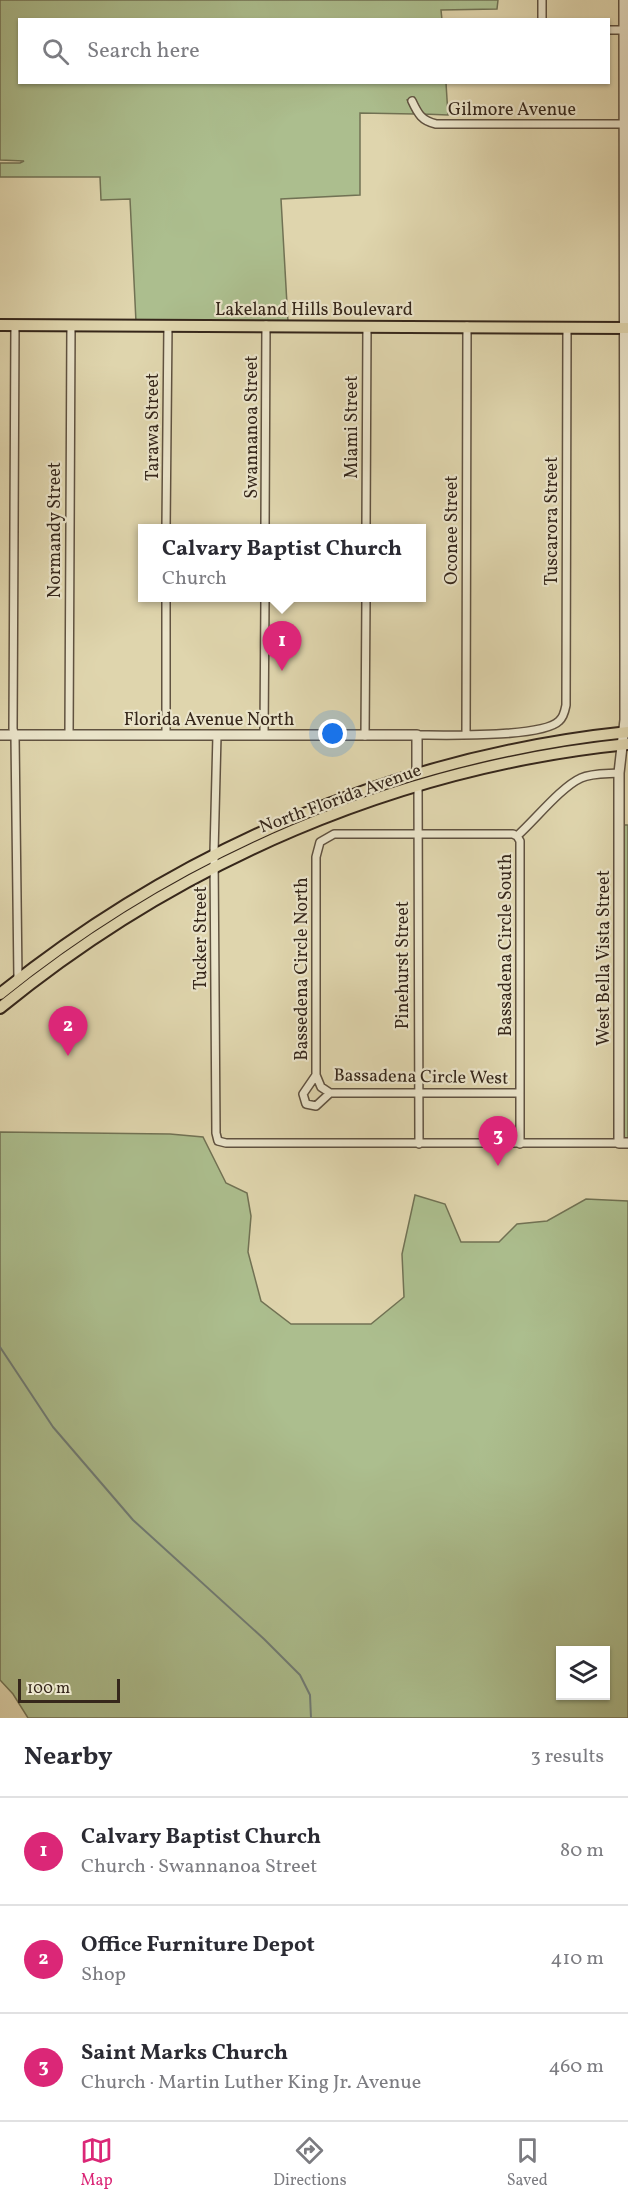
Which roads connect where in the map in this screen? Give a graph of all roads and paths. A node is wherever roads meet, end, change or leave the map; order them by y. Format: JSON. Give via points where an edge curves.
{"nodes":[{"id":1,"x":542,"y":0,"type":"edge"},
{"id":2,"x":624,"y":0,"type":"edge"},
{"id":3,"x":542,"y":18,"type":"edge"},
{"id":4,"x":610,"y":30,"type":"edge"},
{"id":5,"x":624,"y":30,"type":"junction"},
{"id":6,"x":412,"y":101,"type":"dead end"},
{"id":7,"x":626,"y":124,"type":"edge"},
{"id":8,"x":0,"y":325,"type":"edge"},
{"id":9,"x":15,"y":325,"type":"junction"},
{"id":10,"x":168,"y":325,"type":"junction"},
{"id":11,"x":266,"y":325,"type":"junction"},
{"id":12,"x":71,"y":326,"type":"junction"},
{"id":13,"x":367,"y":326,"type":"junction"},
{"id":14,"x":466,"y":326,"type":"junction"},
{"id":15,"x":567,"y":327,"type":"junction"},
{"id":16,"x":627,"y":328,"type":"edge"},
{"id":17,"x":166,"y":524,"type":"edge"},
{"id":18,"x":265,"y":524,"type":"edge"},
{"id":19,"x":366,"y":524,"type":"edge"},
{"id":20,"x":166,"y":602,"type":"edge"},
{"id":21,"x":265,"y":602,"type":"edge"},
{"id":22,"x":366,"y":602,"type":"edge"},
{"id":23,"x":625,"y":732,"type":"edge"},
{"id":24,"x":0,"y":735,"type":"edge"},
{"id":25,"x":69,"y":735,"type":"junction"},
{"id":26,"x":166,"y":735,"type":"junction"},
{"id":27,"x":217,"y":735,"type":"junction"},
{"id":28,"x":264,"y":735,"type":"junction"},
{"id":29,"x":417,"y":735,"type":"junction"},
{"id":30,"x":465,"y":735,"type":"junction"},
{"id":31,"x":15,"y":736,"type":"junction"},
{"id":32,"x":365,"y":736,"type":"junction"},
{"id":33,"x":624,"y":744,"type":"edge"},
{"id":34,"x":417,"y":773,"type":"junction"},
{"id":35,"x":619,"y":773,"type":"junction"},
{"id":36,"x":418,"y":786,"type":"junction"},
{"id":37,"x":418,"y":834,"type":"junction"},
{"id":38,"x":518,"y":836,"type":"junction"},
{"id":39,"x":214,"y":853,"type":"junction"},
{"id":40,"x":214,"y":867,"type":"junction"},
{"id":41,"x":57,"y":950,"type":"junction"},
{"id":42,"x":18,"y":979,"type":"junction"},
{"id":43,"x":0,"y":994,"type":"edge"},
{"id":44,"x":0,"y":1002,"type":"edge"},
{"id":45,"x":0,"y":1008,"type":"edge"},
{"id":46,"x":316,"y":1075,"type":"junction"},
{"id":47,"x":321,"y":1087,"type":"joint"},
{"id":48,"x":520,"y":1092,"type":"junction"},
{"id":49,"x":330,"y":1093,"type":"junction"},
{"id":50,"x":418,"y":1093,"type":"junction"},
{"id":51,"x":520,"y":1143,"type":"junction"},
{"id":52,"x":624,"y":1143,"type":"edge"},
{"id":53,"x":419,"y":1144,"type":"junction"}],
"edges":[{"from":1,"to":3,"type":"street"},
{"from":2,"to":5,"type":"street","name":"West Bella Vista Street"},
{"from":4,"to":5,"type":"street"},
{"from":5,"to":7,"type":"street","name":"West Bella Vista Street"},
{"from":6,"to":7,"type":"street","name":"Gilmore Avenue","via":[[420,117],[436,124]]},
{"from":7,"to":16,"type":"street","name":"West Bella Vista Street"},
{"from":8,"to":9,"type":"main road","name":"Lakeland Hills Boulevard"},
{"from":9,"to":12,"type":"main road","name":"Lakeland Hills Boulevard"},
{"from":9,"to":31,"type":"street"},
{"from":10,"to":11,"type":"main road","name":"Lakeland Hills Boulevard"},
{"from":10,"to":12,"type":"main road","name":"Lakeland Hills Boulevard"},
{"from":10,"to":17,"type":"street","name":"Tarawa Street"},
{"from":11,"to":13,"type":"main road","name":"Lakeland Hills Boulevard"},
{"from":11,"to":18,"type":"street","name":"Swannanoa Street"},
{"from":12,"to":25,"type":"street","name":"Normandy Street"},
{"from":13,"to":14,"type":"main road","name":"Lakeland Hills Boulevard"},
{"from":13,"to":19,"type":"street","name":"Miami Street"},
{"from":14,"to":15,"type":"main road","name":"Lakeland Hills Boulevard"},
{"from":14,"to":30,"type":"street","name":"Oconee Street"},
{"from":15,"to":16,"type":"main road","name":"Lakeland Hills Boulevard"},
{"from":15,"to":30,"type":"street","name":"Tuscarora Street","via":[[564,715],[549,726]]},
{"from":16,"to":23,"type":"street","name":"West Bella Vista Street"},
{"from":20,"to":26,"type":"street"},
{"from":21,"to":28,"type":"street"},
{"from":22,"to":32,"type":"street"},
{"from":23,"to":33,"type":"street","name":"West Bella Vista Street"},
{"from":23,"to":34,"type":"main road","name":"North Florida Avenue","via":[[518,748]]},
{"from":24,"to":31,"type":"street","name":"Florida Avenue North"},
{"from":25,"to":26,"type":"street","name":"Florida Avenue North"},
{"from":25,"to":31,"type":"street","name":"Florida Avenue North"},
{"from":26,"to":27,"type":"street","name":"Florida Avenue North"},
{"from":27,"to":28,"type":"street","name":"Florida Avenue North"},
{"from":27,"to":39,"type":"street","name":"Tucker Street"},
{"from":28,"to":32,"type":"street","name":"Florida Avenue North"},
{"from":29,"to":30,"type":"street","name":"North Florida Avenue"},
{"from":29,"to":32,"type":"street","name":"Florida Avenue North"},
{"from":29,"to":34,"type":"street"},
{"from":31,"to":42,"type":"street"},
{"from":33,"to":35,"type":"street","name":"West Bella Vista Street"},
{"from":33,"to":36,"type":"main road","name":"North Florida Avenue","via":[[517,760]]},
{"from":34,"to":39,"type":"main road","name":"North Florida Avenue","via":[[315,808]]},
{"from":35,"to":38,"type":"street","name":"Bassadena Circle South","via":[[597,774],[576,781]]},
{"from":35,"to":52,"type":"street","name":"West Bella Vista Street"},
{"from":36,"to":37,"type":"street","name":"Pinehurst Street"},
{"from":36,"to":40,"type":"main road","name":"North Florida Avenue","via":[[318,819]]},
{"from":37,"to":38,"type":"street"},
{"from":37,"to":46,"type":"street","name":"Bassedena Circle North","via":[[334,834],[323,839],[316,850]]},
{"from":37,"to":50,"type":"street","name":"Pinehurst Street"},
{"from":38,"to":48,"type":"street","name":"Bassadena Circle South"},
{"from":39,"to":40,"type":"street","name":"Tucker Street"},
{"from":39,"to":41,"type":"main road","name":"North Florida Avenue","via":[[114,910]]},
{"from":40,"to":45,"type":"main road","name":"North Florida Avenue","via":[[87,942]]},
{"from":40,"to":53,"type":"street","name":"Tucker Street","via":[[218,1141]]},
{"from":41,"to":42,"type":"main road","name":"North Florida Avenue"},
{"from":41,"to":44,"type":"main road","via":[[55,958]]},
{"from":42,"to":43,"type":"main road","name":"North Florida Avenue"},
{"from":46,"to":47,"type":"street","name":"Bassedena Circle North"},
{"from":46,"to":49,"type":"street","via":[[303,1094],[306,1104],[316,1107]]},
{"from":47,"to":49,"type":"street","name":"Bassadena Circle West"},
{"from":48,"to":50,"type":"street","name":"Bassadena Circle West"},
{"from":48,"to":51,"type":"street","name":"Bassadena Circle South"},
{"from":49,"to":50,"type":"street","name":"Bassadena Circle West"},
{"from":50,"to":53,"type":"street","name":"Pinehurst Street"},
{"from":51,"to":52,"type":"street"},
{"from":51,"to":53,"type":"street"}]}
